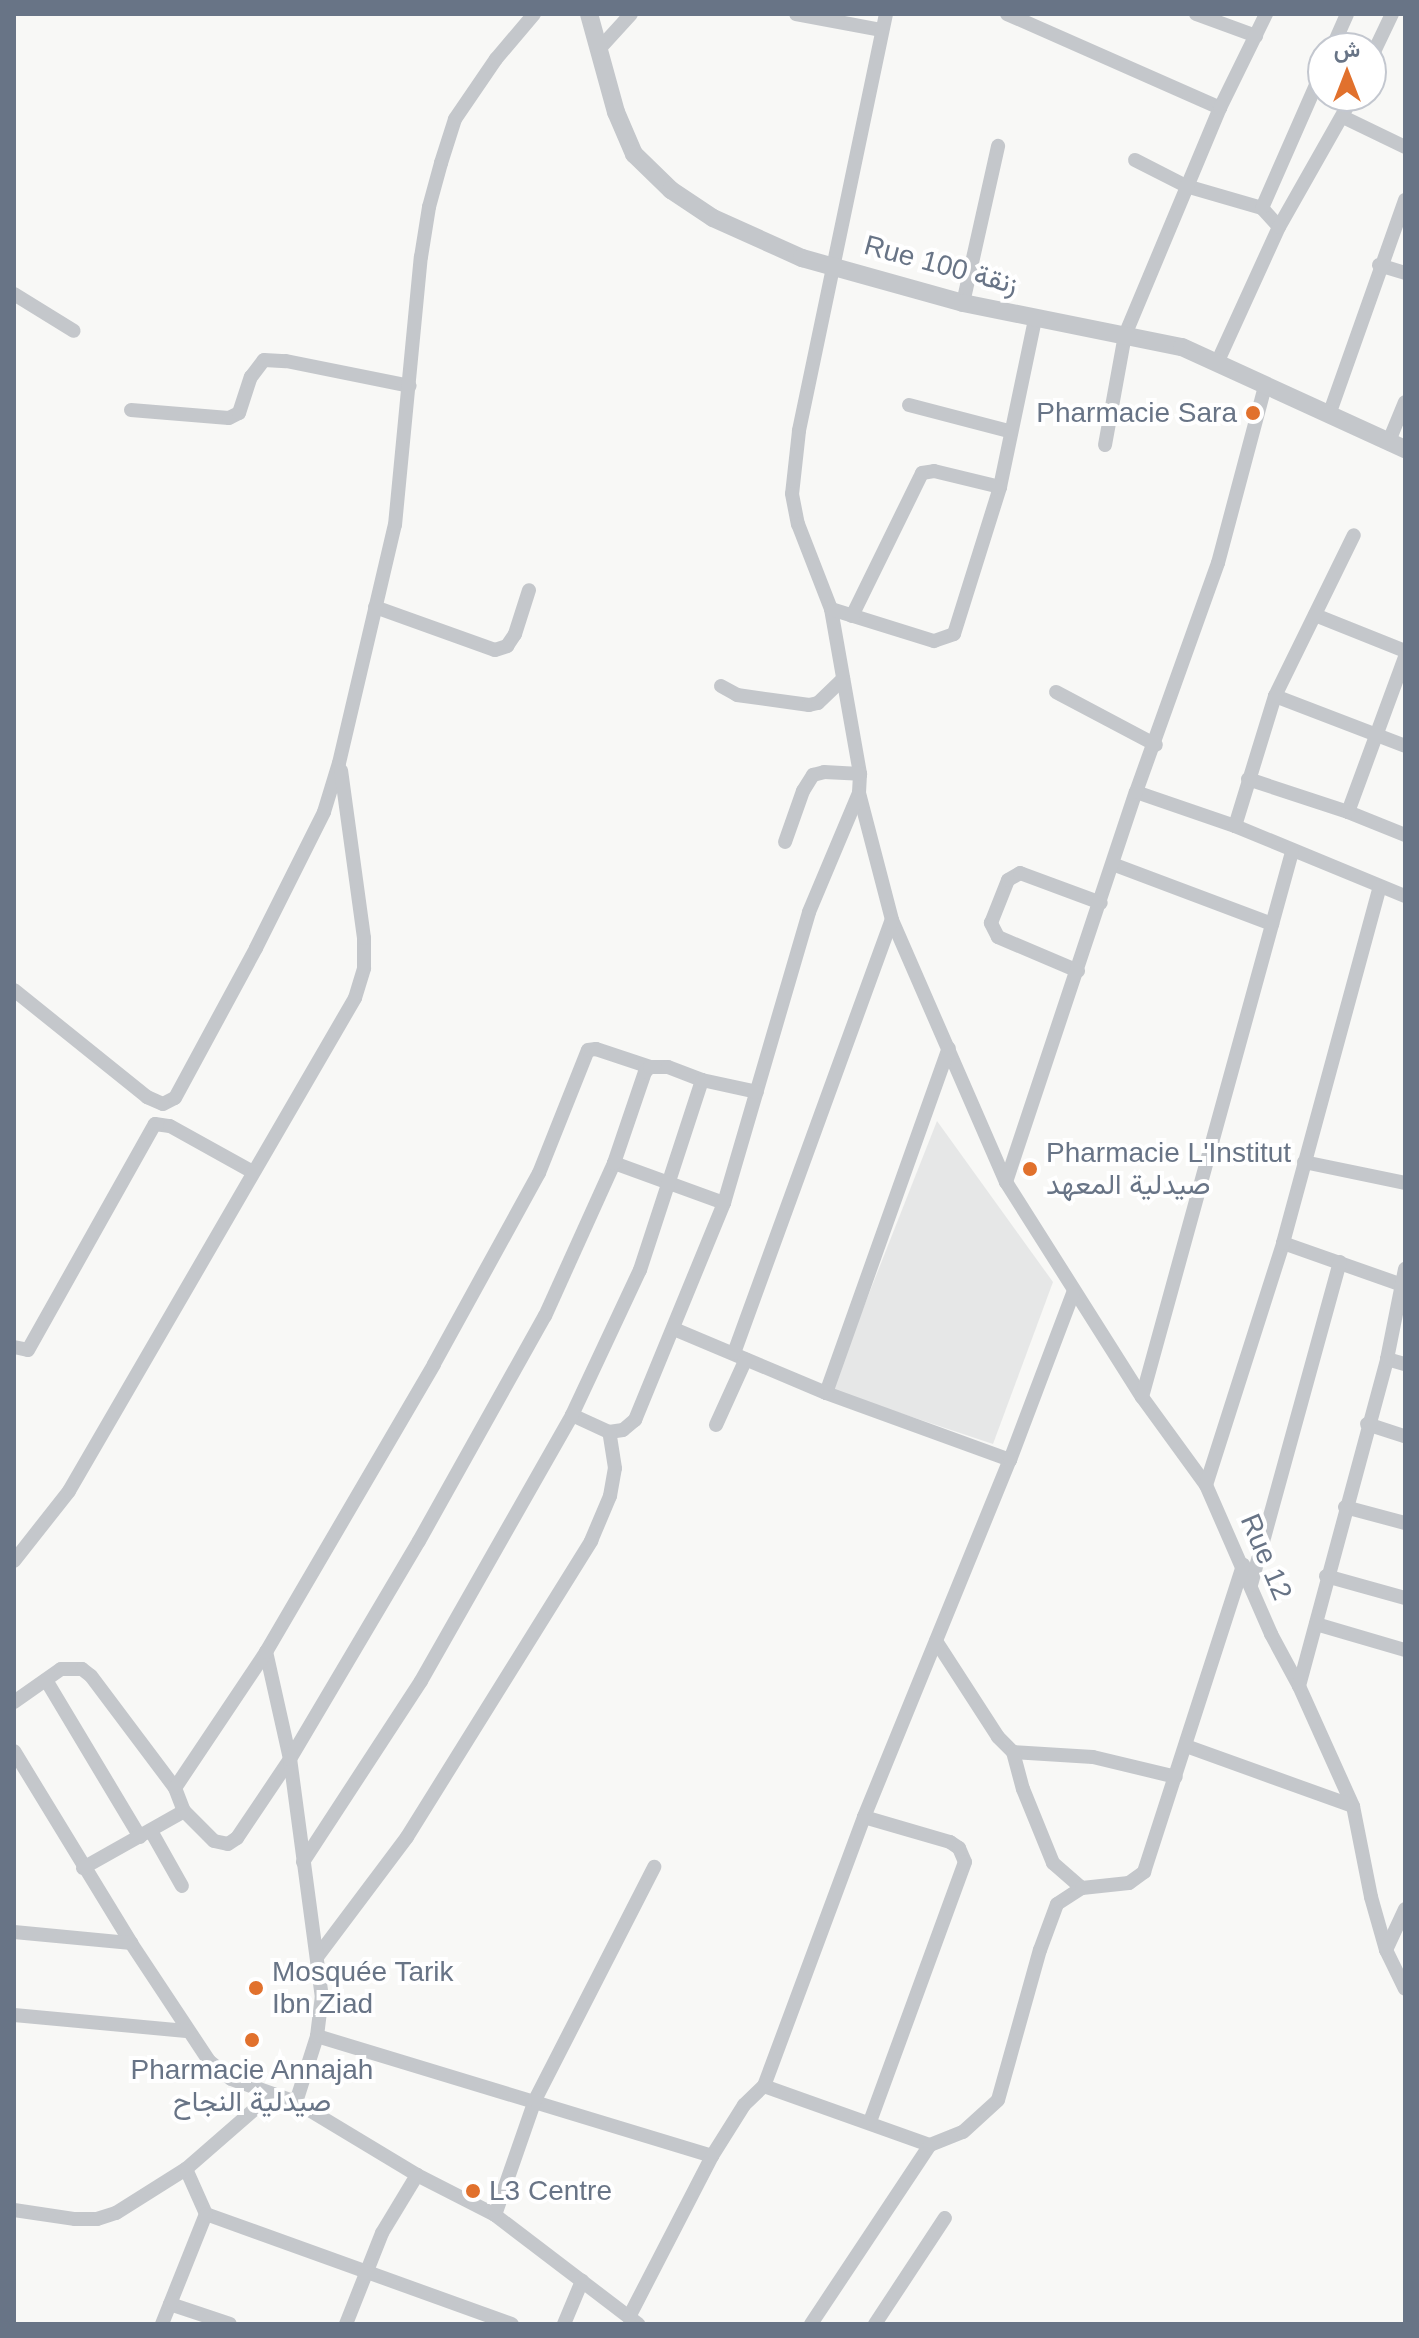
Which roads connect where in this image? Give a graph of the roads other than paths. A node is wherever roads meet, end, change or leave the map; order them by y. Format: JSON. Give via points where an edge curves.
{"nodes":[{"id":1,"x":534,"y":14,"type":"edge"},
{"id":2,"x":589,"y":14,"type":"edge"},
{"id":3,"x":631,"y":14,"type":"edge"},
{"id":4,"x":796,"y":14,"type":"edge"},
{"id":5,"x":886,"y":14,"type":"edge"},
{"id":6,"x":1007,"y":14,"type":"edge"},
{"id":7,"x":1196,"y":14,"type":"edge"},
{"id":8,"x":1266,"y":14,"type":"edge"},
{"id":9,"x":881,"y":30,"type":"junction"},
{"id":10,"x":1256,"y":36,"type":"junction"},
{"id":11,"x":600,"y":48,"type":"junction"},
{"id":12,"x":1307,"y":105,"type":"edge"},
{"id":13,"x":1220,"y":108,"type":"junction"},
{"id":14,"x":1345,"y":112,"type":"edge"},
{"id":15,"x":1343,"y":117,"type":"junction"},
{"id":16,"x":998,"y":146,"type":"dead end"},
{"id":17,"x":1405,"y":147,"type":"edge"},
{"id":18,"x":1135,"y":160,"type":"dead end"},
{"id":19,"x":1186,"y":186,"type":"junction"},
{"id":20,"x":1405,"y":200,"type":"edge"},
{"id":21,"x":1262,"y":208,"type":"junction"},
{"id":22,"x":1279,"y":227,"type":"junction"},
{"id":23,"x":833,"y":264,"type":"junction"},
{"id":24,"x":1379,"y":265,"type":"junction"},
{"id":25,"x":1405,"y":273,"type":"edge"},
{"id":26,"x":14,"y":294,"type":"edge"},
{"id":27,"x":963,"y":303,"type":"junction"},
{"id":28,"x":1035,"y":319,"type":"junction"},
{"id":29,"x":74,"y":331,"type":"dead end"},
{"id":30,"x":1125,"y":335,"type":"junction"},
{"id":31,"x":1217,"y":363,"type":"junction"},
{"id":32,"x":410,"y":386,"type":"junction"},
{"id":33,"x":1265,"y":386,"type":"junction"},
{"id":34,"x":1405,"y":402,"type":"edge"},
{"id":35,"x":909,"y":405,"type":"dead end"},
{"id":36,"x":131,"y":410,"type":"dead end"},
{"id":37,"x":1330,"y":412,"type":"junction"},
{"id":38,"x":1009,"y":431,"type":"junction"},
{"id":39,"x":1105,"y":445,"type":"dead end"},
{"id":40,"x":1397,"y":445,"type":"edge"},
{"id":41,"x":1000,"y":487,"type":"junction"},
{"id":42,"x":1354,"y":535,"type":"dead end"},
{"id":43,"x":529,"y":590,"type":"dead end"},
{"id":44,"x":375,"y":607,"type":"junction"},
{"id":45,"x":831,"y":609,"type":"junction"},
{"id":46,"x":1315,"y":615,"type":"junction"},
{"id":47,"x":852,"y":616,"type":"junction"},
{"id":48,"x":1405,"y":654,"type":"edge"},
{"id":49,"x":843,"y":679,"type":"junction"},
{"id":50,"x":721,"y":686,"type":"dead end"},
{"id":51,"x":1056,"y":692,"type":"dead end"},
{"id":52,"x":1275,"y":696,"type":"junction"},
{"id":53,"x":1377,"y":733,"type":"junction"},
{"id":54,"x":1156,"y":745,"type":"junction"},
{"id":55,"x":1405,"y":746,"type":"edge"},
{"id":56,"x":339,"y":763,"type":"junction"},
{"id":57,"x":860,"y":774,"type":"junction"},
{"id":58,"x":1248,"y":779,"type":"junction"},
{"id":59,"x":1136,"y":792,"type":"junction"},
{"id":60,"x":859,"y":793,"type":"junction"},
{"id":61,"x":1348,"y":812,"type":"junction"},
{"id":62,"x":1235,"y":826,"type":"junction"},
{"id":63,"x":1405,"y":835,"type":"edge"},
{"id":64,"x":785,"y":842,"type":"dead end"},
{"id":65,"x":1292,"y":852,"type":"junction"},
{"id":66,"x":1115,"y":865,"type":"junction"},
{"id":67,"x":1380,"y":887,"type":"junction"},
{"id":68,"x":1405,"y":896,"type":"edge"},
{"id":69,"x":1101,"y":903,"type":"junction"},
{"id":70,"x":892,"y":920,"type":"junction"},
{"id":71,"x":1272,"y":924,"type":"junction"},
{"id":72,"x":1078,"y":971,"type":"junction"},
{"id":73,"x":14,"y":990,"type":"edge"},
{"id":74,"x":949,"y":1048,"type":"junction"},
{"id":75,"x":650,"y":1067,"type":"junction"},
{"id":76,"x":702,"y":1080,"type":"junction"},
{"id":77,"x":757,"y":1092,"type":"junction"},
{"id":78,"x":1304,"y":1162,"type":"junction"},
{"id":79,"x":614,"y":1163,"type":"junction"},
{"id":80,"x":251,"y":1171,"type":"junction"},
{"id":81,"x":1006,"y":1182,"type":"junction"},
{"id":82,"x":1405,"y":1183,"type":"edge"},
{"id":83,"x":667,"y":1185,"type":"junction"},
{"id":84,"x":724,"y":1203,"type":"junction"},
{"id":85,"x":1283,"y":1243,"type":"junction"},
{"id":86,"x":1340,"y":1262,"type":"junction"},
{"id":87,"x":1405,"y":1269,"type":"edge"},
{"id":88,"x":1402,"y":1285,"type":"junction"},
{"id":89,"x":1073,"y":1293,"type":"junction"},
{"id":90,"x":1400,"y":1320,"type":"edge"},
{"id":91,"x":674,"y":1329,"type":"junction"},
{"id":92,"x":14,"y":1347,"type":"edge"},
{"id":93,"x":740,"y":1356,"type":"junction"},
{"id":94,"x":1387,"y":1359,"type":"junction"},
{"id":95,"x":1405,"y":1364,"type":"edge"},
{"id":96,"x":826,"y":1393,"type":"junction"},
{"id":97,"x":1142,"y":1397,"type":"junction"},
{"id":98,"x":572,"y":1415,"type":"junction"},
{"id":99,"x":1367,"y":1424,"type":"junction"},
{"id":100,"x":716,"y":1425,"type":"dead end"},
{"id":101,"x":609,"y":1432,"type":"junction"},
{"id":102,"x":1405,"y":1436,"type":"edge"},
{"id":103,"x":1010,"y":1460,"type":"junction"},
{"id":104,"x":1206,"y":1485,"type":"junction"},
{"id":105,"x":1345,"y":1507,"type":"junction"},
{"id":106,"x":1405,"y":1523,"type":"edge"},
{"id":107,"x":14,"y":1561,"type":"edge"},
{"id":108,"x":1243,"y":1565,"type":"junction"},
{"id":109,"x":1326,"y":1576,"type":"junction"},
{"id":110,"x":1251,"y":1585,"type":"junction"},
{"id":111,"x":1405,"y":1598,"type":"edge"},
{"id":112,"x":1316,"y":1624,"type":"junction"},
{"id":113,"x":936,"y":1641,"type":"junction"},
{"id":114,"x":1405,"y":1650,"type":"edge"},
{"id":115,"x":266,"y":1652,"type":"junction"},
{"id":116,"x":46,"y":1680,"type":"junction"},
{"id":117,"x":1299,"y":1686,"type":"junction"},
{"id":118,"x":14,"y":1702,"type":"edge"},
{"id":119,"x":1186,"y":1746,"type":"junction"},
{"id":120,"x":14,"y":1751,"type":"edge"},
{"id":121,"x":1013,"y":1752,"type":"junction"},
{"id":122,"x":290,"y":1759,"type":"junction"},
{"id":123,"x":1176,"y":1777,"type":"junction"},
{"id":124,"x":175,"y":1788,"type":"junction"},
{"id":125,"x":1353,"y":1806,"type":"junction"},
{"id":126,"x":184,"y":1811,"type":"junction"},
{"id":127,"x":864,"y":1817,"type":"junction"},
{"id":128,"x":146,"y":1834,"type":"junction"},
{"id":129,"x":303,"y":1862,"type":"junction"},
{"id":130,"x":654,"y":1867,"type":"dead end"},
{"id":131,"x":83,"y":1868,"type":"junction"},
{"id":132,"x":182,"y":1886,"type":"dead end"},
{"id":133,"x":1082,"y":1888,"type":"junction"},
{"id":134,"x":1405,"y":1909,"type":"edge"},
{"id":135,"x":14,"y":1932,"type":"edge"},
{"id":136,"x":131,"y":1943,"type":"junction"},
{"id":137,"x":1386,"y":1950,"type":"junction"},
{"id":138,"x":317,"y":1957,"type":"junction"},
{"id":139,"x":1405,"y":1989,"type":"edge"},
{"id":140,"x":14,"y":2015,"type":"edge"},
{"id":141,"x":186,"y":2031,"type":"junction"},
{"id":142,"x":317,"y":2036,"type":"junction"},
{"id":143,"x":764,"y":2086,"type":"junction"},
{"id":144,"x":272,"y":2094,"type":"junction"},
{"id":145,"x":535,"y":2100,"type":"junction"},
{"id":146,"x":296,"y":2102,"type":"junction"},
{"id":147,"x":870,"y":2122,"type":"junction"},
{"id":148,"x":930,"y":2145,"type":"junction"},
{"id":149,"x":712,"y":2156,"type":"junction"},
{"id":150,"x":186,"y":2169,"type":"junction"},
{"id":151,"x":417,"y":2175,"type":"junction"},
{"id":152,"x":14,"y":2210,"type":"edge"},
{"id":153,"x":206,"y":2214,"type":"junction"},
{"id":154,"x":495,"y":2215,"type":"junction"},
{"id":155,"x":945,"y":2218,"type":"dead end"},
{"id":156,"x":365,"y":2271,"type":"junction"},
{"id":157,"x":582,"y":2281,"type":"junction"},
{"id":158,"x":170,"y":2304,"type":"junction"},
{"id":159,"x":634,"y":2320,"type":"edge"},
{"id":160,"x":162,"y":2324,"type":"edge"},
{"id":161,"x":230,"y":2324,"type":"edge"},
{"id":162,"x":346,"y":2324,"type":"edge"},
{"id":163,"x":512,"y":2324,"type":"edge"},
{"id":164,"x":564,"y":2324,"type":"edge"},
{"id":165,"x":811,"y":2324,"type":"edge"},
{"id":166,"x":875,"y":2324,"type":"edge"}],
"edges":[{"from":1,"to":32,"type":"street","via":[[455,119],[429,207]]},
{"from":2,"to":11,"type":"street","name":"Rue 100 زنقة"},
{"from":3,"to":11,"type":"street"},
{"from":4,"to":9,"type":"street"},
{"from":5,"to":9,"type":"street"},
{"from":6,"to":13,"type":"street"},
{"from":7,"to":10,"type":"street"},
{"from":8,"to":10,"type":"street"},
{"from":9,"to":23,"type":"street"},
{"from":10,"to":13,"type":"street"},
{"from":11,"to":23,"type":"street","name":"Rue 100 زنقة","via":[[616,112],[634,154],[671,190],[753,237],[802,258]]},
{"from":12,"to":21,"type":"street"},
{"from":13,"to":19,"type":"street"},
{"from":14,"to":15,"type":"street"},
{"from":15,"to":17,"type":"street"},
{"from":15,"to":22,"type":"street"},
{"from":16,"to":27,"type":"street"},
{"from":18,"to":19,"type":"street"},
{"from":19,"to":21,"type":"street"},
{"from":19,"to":30,"type":"street"},
{"from":20,"to":24,"type":"street"},
{"from":21,"to":22,"type":"street"},
{"from":22,"to":31,"type":"street"},
{"from":23,"to":27,"type":"street","name":"Rue 100 زنقة"},
{"from":23,"to":45,"type":"street","via":[[799,431],[792,494]]},
{"from":24,"to":25,"type":"street"},
{"from":24,"to":37,"type":"street"},
{"from":26,"to":29,"type":"street"},
{"from":27,"to":28,"type":"street","name":"Rue 100 زنقة"},
{"from":28,"to":30,"type":"street","name":"Rue 100 زنقة"},
{"from":28,"to":38,"type":"street"},
{"from":30,"to":31,"type":"street","name":"Rue 100 زنقة","via":[[1182,347]]},
{"from":30,"to":39,"type":"street"},
{"from":31,"to":33,"type":"street","name":"Rue 100 زنقة"},
{"from":32,"to":36,"type":"street","via":[[264,360],[251,377],[239,413],[229,418]]},
{"from":32,"to":44,"type":"street","via":[[395,525]]},
{"from":33,"to":37,"type":"street","name":"Rue 100 زنقة"},
{"from":33,"to":54,"type":"street","via":[[1218,563]]},
{"from":34,"to":40,"type":"street"},
{"from":35,"to":38,"type":"street"},
{"from":37,"to":40,"type":"street","name":"Rue 100 زنقة"},
{"from":38,"to":41,"type":"street"},
{"from":41,"to":47,"type":"street","via":[[934,471],[922,473]]},
{"from":41,"to":47,"type":"street","via":[[954,634],[934,641]]},
{"from":42,"to":46,"type":"street"},
{"from":43,"to":44,"type":"street","via":[[515,634],[507,646],[495,650]]},
{"from":44,"to":56,"type":"street"},
{"from":45,"to":47,"type":"street"},
{"from":45,"to":49,"type":"street"},
{"from":46,"to":48,"type":"street"},
{"from":46,"to":52,"type":"street"},
{"from":48,"to":53,"type":"street"},
{"from":49,"to":50,"type":"street","via":[[809,705],[737,695]]},
{"from":49,"to":57,"type":"street"},
{"from":51,"to":54,"type":"street"},
{"from":52,"to":53,"type":"street"},
{"from":52,"to":58,"type":"street"},
{"from":53,"to":55,"type":"street"},
{"from":53,"to":61,"type":"street"},
{"from":54,"to":59,"type":"street"},
{"from":56,"to":73,"type":"street","via":[[324,812],[297,868],[171,1101],[156,1103],[147,1097]]},
{"from":56,"to":80,"type":"street","via":[[364,968],[355,998]]},
{"from":57,"to":60,"type":"street"},
{"from":57,"to":64,"type":"street","via":[[813,775]]},
{"from":58,"to":61,"type":"street"},
{"from":58,"to":62,"type":"street"},
{"from":59,"to":62,"type":"street"},
{"from":59,"to":66,"type":"street"},
{"from":60,"to":70,"type":"street","name":"Rue 12"},
{"from":60,"to":77,"type":"street","via":[[809,912]]},
{"from":61,"to":63,"type":"street"},
{"from":62,"to":65,"type":"street"},
{"from":65,"to":67,"type":"street"},
{"from":65,"to":71,"type":"street"},
{"from":66,"to":69,"type":"street"},
{"from":66,"to":71,"type":"street"},
{"from":67,"to":68,"type":"street"},
{"from":67,"to":78,"type":"street"},
{"from":69,"to":72,"type":"street"},
{"from":69,"to":72,"type":"street","via":[[1020,873],[1008,880],[991,923],[998,937]]},
{"from":70,"to":74,"type":"street","name":"Rue 12"},
{"from":70,"to":93,"type":"street"},
{"from":71,"to":97,"type":"street"},
{"from":72,"to":81,"type":"street"},
{"from":74,"to":81,"type":"street","name":"Rue 12"},
{"from":74,"to":96,"type":"street"},
{"from":75,"to":76,"type":"street","via":[[668,1067]]},
{"from":75,"to":79,"type":"street"},
{"from":75,"to":115,"type":"street","via":[[588,1050],[539,1173]]},
{"from":76,"to":77,"type":"street"},
{"from":76,"to":83,"type":"street"},
{"from":77,"to":84,"type":"street"},
{"from":78,"to":82,"type":"street"},
{"from":78,"to":85,"type":"street"},
{"from":79,"to":83,"type":"street"},
{"from":79,"to":122,"type":"street","via":[[545,1316]]},
{"from":80,"to":92,"type":"street","via":[[170,1126],[155,1124],[28,1350]]},
{"from":80,"to":107,"type":"street","via":[[69,1491]]},
{"from":81,"to":89,"type":"street","name":"Rue 12"},
{"from":83,"to":84,"type":"street"},
{"from":83,"to":98,"type":"street","via":[[640,1270]]},
{"from":84,"to":91,"type":"street"},
{"from":85,"to":86,"type":"street"},
{"from":85,"to":104,"type":"street"},
{"from":86,"to":88,"type":"street"},
{"from":86,"to":110,"type":"street"},
{"from":87,"to":88,"type":"street"},
{"from":88,"to":90,"type":"street"},
{"from":89,"to":97,"type":"street","name":"Rue 12"},
{"from":89,"to":103,"type":"street"},
{"from":90,"to":94,"type":"street"},
{"from":91,"to":93,"type":"street"},
{"from":91,"to":101,"type":"street","via":[[635,1420],[623,1430]]},
{"from":93,"to":96,"type":"street"},
{"from":93,"to":100,"type":"street"},
{"from":94,"to":95,"type":"street"},
{"from":94,"to":99,"type":"street"},
{"from":96,"to":103,"type":"street"},
{"from":97,"to":104,"type":"street","name":"Rue 12"},
{"from":98,"to":101,"type":"street"},
{"from":98,"to":129,"type":"street","via":[[421,1681]]},
{"from":99,"to":102,"type":"street"},
{"from":99,"to":105,"type":"street"},
{"from":101,"to":138,"type":"street","via":[[615,1468],[591,1541],[407,1837]]},
{"from":103,"to":113,"type":"street"},
{"from":104,"to":108,"type":"street","name":"Rue 12"},
{"from":105,"to":106,"type":"street"},
{"from":105,"to":109,"type":"street"},
{"from":108,"to":110,"type":"street","name":"Rue 12"},
{"from":108,"to":119,"type":"street"},
{"from":109,"to":111,"type":"street"},
{"from":109,"to":112,"type":"street"},
{"from":110,"to":117,"type":"street","name":"Rue 12"},
{"from":112,"to":114,"type":"street"},
{"from":112,"to":117,"type":"street"},
{"from":113,"to":121,"type":"street"},
{"from":113,"to":127,"type":"street"},
{"from":115,"to":122,"type":"street"},
{"from":115,"to":124,"type":"street"},
{"from":116,"to":118,"type":"street"},
{"from":116,"to":124,"type":"street","via":[[67,1667],[91,1676]]},
{"from":116,"to":128,"type":"street"},
{"from":117,"to":125,"type":"street","name":"Rue 12"},
{"from":119,"to":123,"type":"street"},
{"from":119,"to":125,"type":"street"},
{"from":120,"to":131,"type":"street"},
{"from":121,"to":123,"type":"street","via":[[1093,1757]]},
{"from":121,"to":133,"type":"street","via":[[1053,1863]]},
{"from":122,"to":126,"type":"street","via":[[233,1842],[214,1841]]},
{"from":122,"to":129,"type":"street"},
{"from":123,"to":133,"type":"street","via":[[1144,1872],[1129,1883]]},
{"from":124,"to":126,"type":"street"},
{"from":125,"to":137,"type":"street","name":"Rue 12"},
{"from":126,"to":128,"type":"street"},
{"from":127,"to":143,"type":"street"},
{"from":127,"to":147,"type":"street","via":[[950,1842],[965,1862]]},
{"from":128,"to":131,"type":"street"},
{"from":128,"to":132,"type":"street"},
{"from":129,"to":138,"type":"street"},
{"from":130,"to":145,"type":"street"},
{"from":131,"to":136,"type":"street"},
{"from":133,"to":148,"type":"street","via":[[1052,1911],[998,2100],[963,2132]]},
{"from":134,"to":137,"type":"street"},
{"from":135,"to":136,"type":"street"},
{"from":136,"to":141,"type":"street"},
{"from":137,"to":139,"type":"street","name":"Rue 12"},
{"from":138,"to":142,"type":"street","via":[[322,1998]]},
{"from":140,"to":141,"type":"street"},
{"from":141,"to":144,"type":"street","via":[[231,2079]]},
{"from":142,"to":145,"type":"street"},
{"from":142,"to":146,"type":"street"},
{"from":143,"to":147,"type":"street"},
{"from":143,"to":149,"type":"street","via":[[744,2105]]},
{"from":144,"to":146,"type":"street"},
{"from":144,"to":150,"type":"street"},
{"from":145,"to":149,"type":"street"},
{"from":145,"to":154,"type":"street"},
{"from":146,"to":151,"type":"street"},
{"from":147,"to":148,"type":"street"},
{"from":148,"to":165,"type":"street"},
{"from":149,"to":159,"type":"street"},
{"from":150,"to":152,"type":"street","via":[[116,2213],[97,2219]]},
{"from":150,"to":153,"type":"street"},
{"from":151,"to":154,"type":"street"},
{"from":151,"to":156,"type":"street"},
{"from":153,"to":156,"type":"street"},
{"from":153,"to":158,"type":"street"},
{"from":154,"to":157,"type":"street"},
{"from":155,"to":166,"type":"street"},
{"from":156,"to":162,"type":"street"},
{"from":156,"to":163,"type":"street"},
{"from":157,"to":159,"type":"street"},
{"from":157,"to":164,"type":"street"},
{"from":158,"to":160,"type":"street"},
{"from":158,"to":161,"type":"street"}]}
